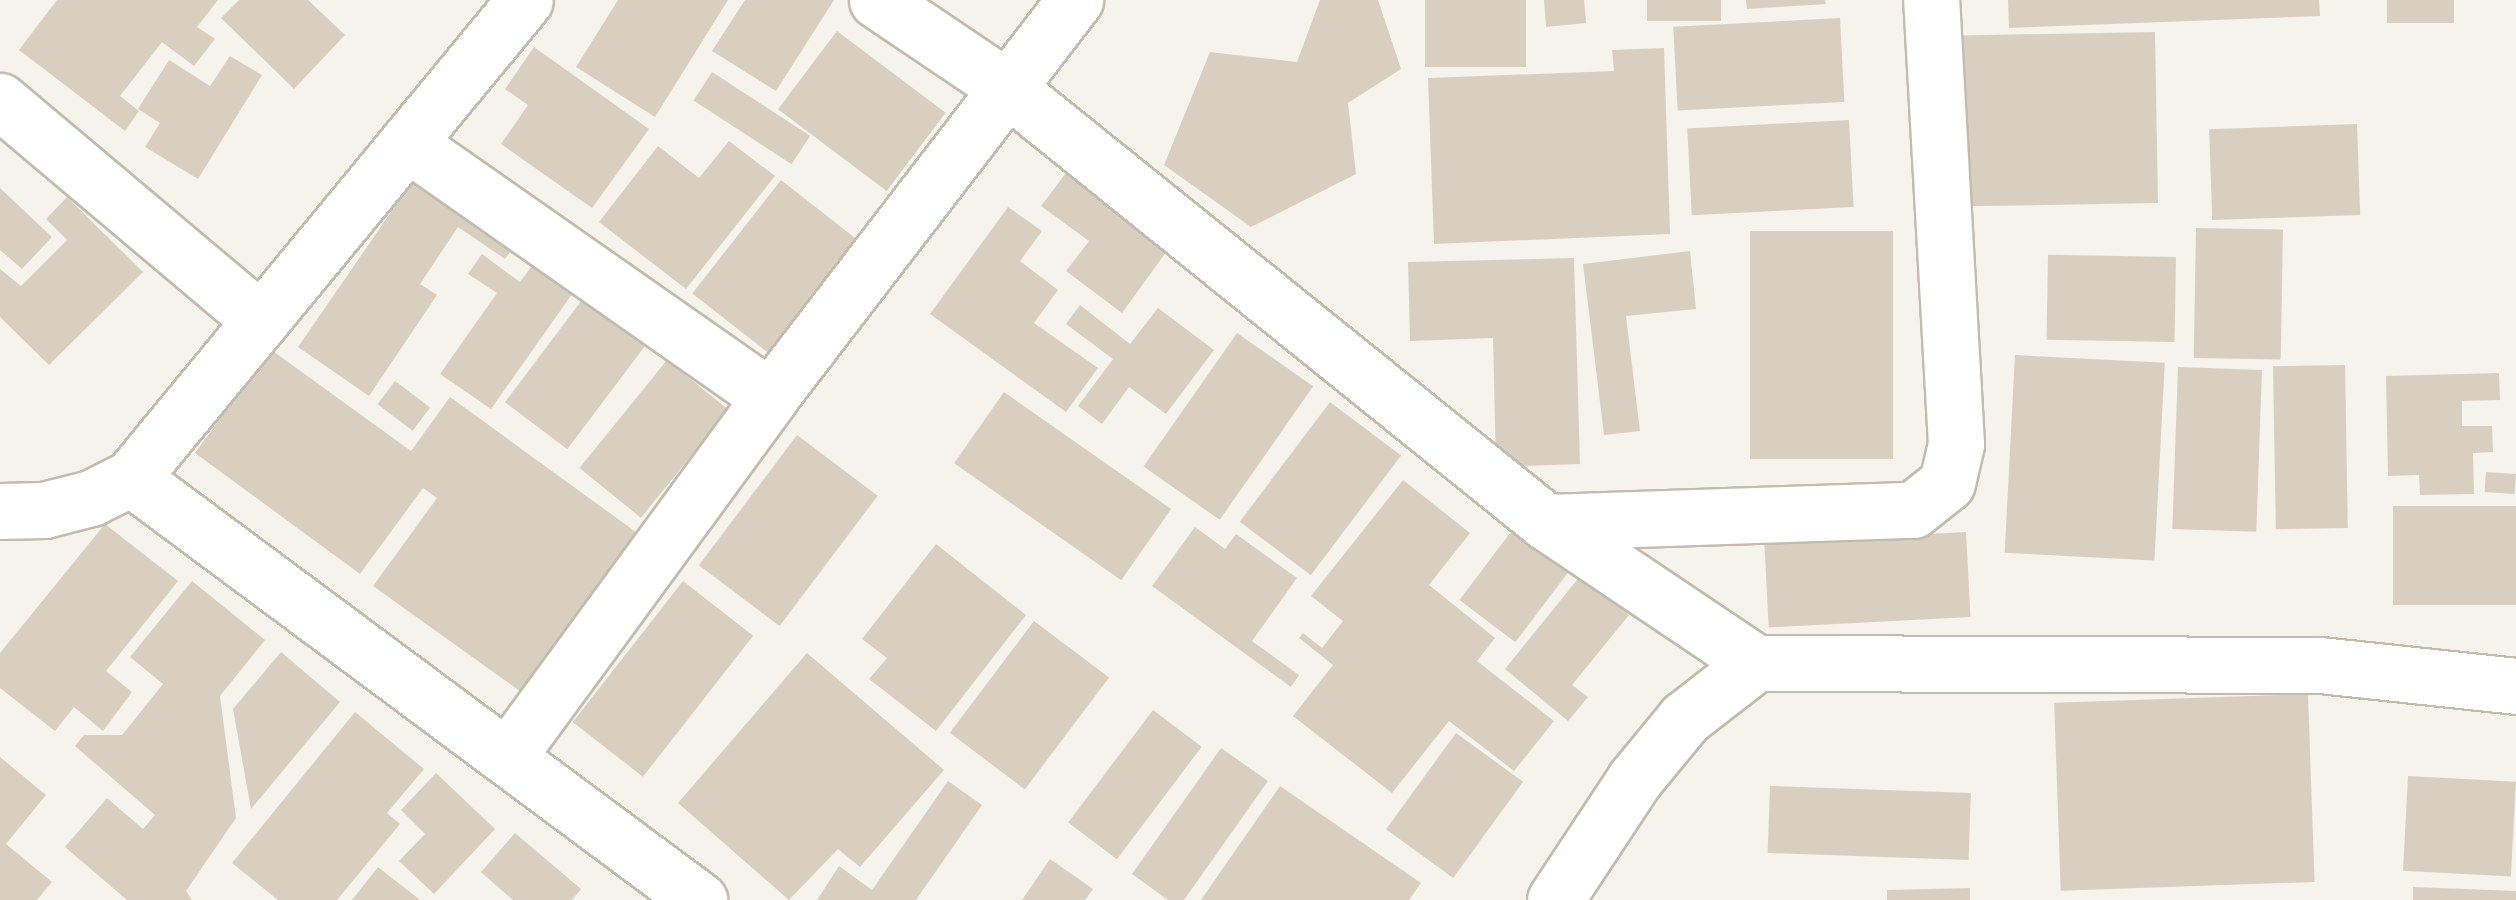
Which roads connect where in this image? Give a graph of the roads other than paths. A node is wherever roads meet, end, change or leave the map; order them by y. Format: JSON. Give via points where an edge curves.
{"nodes":[{"id":1,"x":525,"y":0,"type":"edge"},
{"id":2,"x":877,"y":0,"type":"edge"},
{"id":3,"x":1075,"y":0,"type":"edge"},
{"id":4,"x":1931,"y":0,"type":"edge"},
{"id":5,"x":1006,"y":87,"type":"junction"},
{"id":6,"x":0,"y":101,"type":"edge"},
{"id":7,"x":407,"y":143,"type":"junction"},
{"id":8,"x":260,"y":320,"type":"junction"},
{"id":9,"x":770,"y":396,"type":"junction"},
{"id":10,"x":131,"y":478,"type":"junction"},
{"id":11,"x":0,"y":511,"type":"edge"},
{"id":12,"x":1546,"y":522,"type":"junction"},
{"id":13,"x":1756,"y":664,"type":"junction"},
{"id":14,"x":2516,"y":686,"type":"edge"},
{"id":15,"x":506,"y":758,"type":"junction"},
{"id":16,"x":699,"y":900,"type":"edge"},
{"id":17,"x":1556,"y":900,"type":"edge"}],
"edges":[{"from":1,"to":7,"type":"street"},
{"from":2,"to":5,"type":"street"},
{"from":3,"to":5,"type":"street"},
{"from":4,"to":12,"type":"street","via":[[1956,444],[1947,483],[1913,510]]},
{"from":5,"to":9,"type":"street"},
{"from":5,"to":12,"type":"street"},
{"from":6,"to":8,"type":"street"},
{"from":7,"to":8,"type":"street"},
{"from":7,"to":9,"type":"street"},
{"from":8,"to":10,"type":"street"},
{"from":9,"to":15,"type":"street"},
{"from":10,"to":11,"type":"street","via":[[44,510]]},
{"from":10,"to":15,"type":"street"},
{"from":12,"to":13,"type":"street"},
{"from":13,"to":14,"type":"street","via":[[2320,665]]},
{"from":13,"to":17,"type":"street","via":[[1685,718],[1634,780]]},
{"from":15,"to":16,"type":"street"}]}
